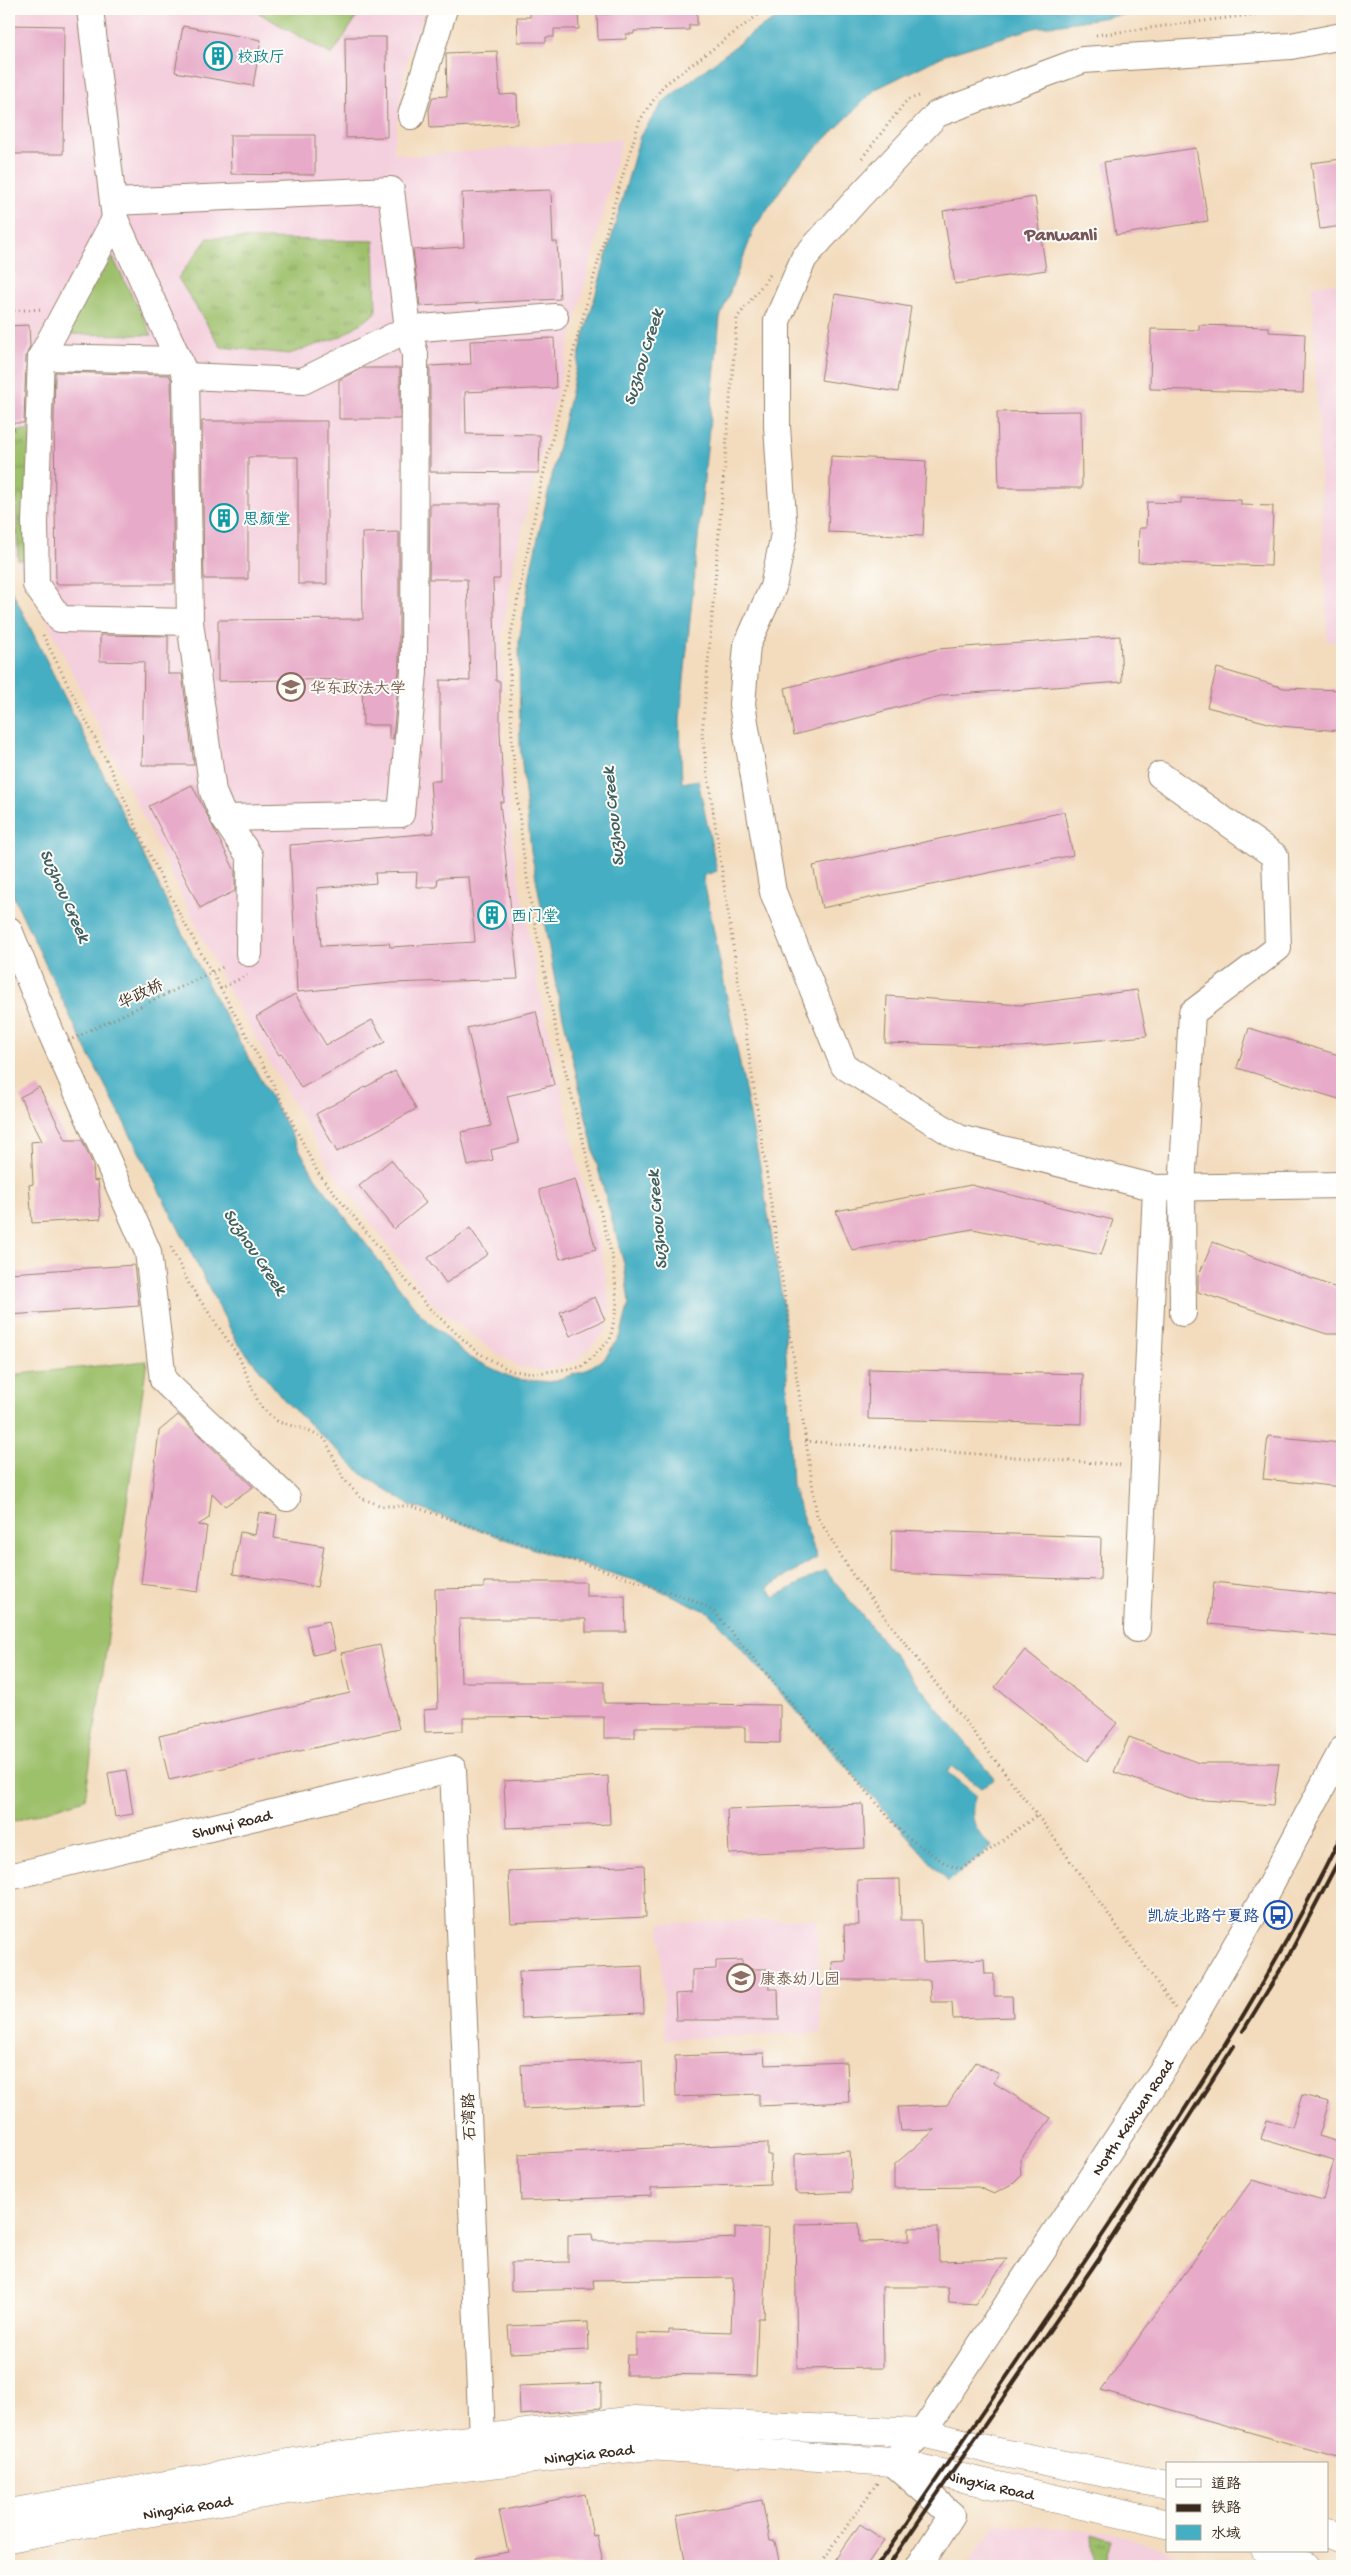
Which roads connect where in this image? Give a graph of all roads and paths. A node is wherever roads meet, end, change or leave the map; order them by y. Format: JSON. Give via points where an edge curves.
{"nodes":[{"id":1,"x":90,"y":9,"type":"edge"},
{"id":2,"x":444,"y":9,"type":"edge"},
{"id":3,"x":766,"y":9,"type":"edge"},
{"id":4,"x":1295,"y":9,"type":"edge"},
{"id":5,"x":1094,"y":36,"type":"dead end"},
{"id":6,"x":1342,"y":36,"type":"edge"},
{"id":7,"x":925,"y":94,"type":"dead end"},
{"id":8,"x":411,"y":116,"type":"dead end"},
{"id":9,"x":858,"y":162,"type":"dead end"},
{"id":10,"x":114,"y":210,"type":"junction"},
{"id":11,"x":773,"y":271,"type":"dead end"},
{"id":12,"x":67,"y":307,"type":"junction"},
{"id":13,"x":9,"y":312,"type":"edge"},
{"id":14,"x":555,"y":317,"type":"dead end"},
{"id":15,"x":408,"y":329,"type":"junction"},
{"id":16,"x":41,"y":357,"type":"junction"},
{"id":17,"x":182,"y":368,"type":"junction"},
{"id":18,"x":190,"y":622,"type":"junction"},
{"id":19,"x":38,"y":626,"type":"dead end"},
{"id":20,"x":1160,"y":775,"type":"dead end"},
{"id":21,"x":224,"y":818,"type":"junction"},
{"id":22,"x":12,"y":938,"type":"edge"},
{"id":23,"x":249,"y":953,"type":"dead end"},
{"id":24,"x":223,"y":967,"type":"dead end"},
{"id":25,"x":73,"y":1035,"type":"dead end"},
{"id":26,"x":68,"y":1041,"type":"dead end"},
{"id":27,"x":78,"y":1044,"type":"dead end"},
{"id":28,"x":1342,"y":1185,"type":"edge"},
{"id":29,"x":1156,"y":1188,"type":"junction"},
{"id":30,"x":1182,"y":1188,"type":"junction"},
{"id":31,"x":169,"y":1241,"type":"dead end"},
{"id":32,"x":1183,"y":1313,"type":"dead end"},
{"id":33,"x":805,"y":1441,"type":"junction"},
{"id":34,"x":1144,"y":1466,"type":"junction"},
{"id":35,"x":287,"y":1498,"type":"dead end"},
{"id":36,"x":1137,"y":1629,"type":"dead end"},
{"id":37,"x":1342,"y":1750,"type":"edge"},
{"id":38,"x":453,"y":1769,"type":"joint"},
{"id":39,"x":1037,"y":1815,"type":"junction"},
{"id":40,"x":9,"y":1877,"type":"edge"},
{"id":41,"x":1188,"y":2026,"type":"junction"},
{"id":42,"x":922,"y":2433,"type":"junction"},
{"id":43,"x":482,"y":2438,"type":"junction"},
{"id":44,"x":892,"y":2462,"type":"junction"},
{"id":45,"x":483,"y":2465,"type":"junction"},
{"id":46,"x":1166,"y":2485,"type":"edge"},
{"id":47,"x":9,"y":2513,"type":"edge"},
{"id":48,"x":1166,"y":2524,"type":"edge"},
{"id":49,"x":9,"y":2538,"type":"edge"},
{"id":50,"x":1268,"y":2552,"type":"edge"},
{"id":51,"x":1122,"y":2560,"type":"dead end"},
{"id":52,"x":819,"y":2566,"type":"edge"},
{"id":53,"x":919,"y":2566,"type":"edge"},
{"id":54,"x":1120,"y":2566,"type":"edge"},
{"id":55,"x":1305,"y":2566,"type":"edge"}],
"edges":[{"from":1,"to":10,"type":"street"},
{"from":2,"to":8,"type":"street"},
{"from":3,"to":19,"type":"path","via":[[663,86],[640,120],[570,365],[529,538],[509,644],[512,743],[530,896],[559,1045],[614,1265],[617,1305],[610,1340],[582,1367],[538,1373],[511,1371],[477,1352],[428,1307],[318,1173],[180,916]]},
{"from":4,"to":5,"type":"path","via":[[1103,32]]},
{"from":6,"to":29,"type":"street","via":[[1291,46],[1084,60],[937,114],[804,258],[777,321],[777,426],[784,534],[773,586],[747,645],[742,704],[773,892],[844,1066],[959,1138]]},
{"from":7,"to":9,"type":"path","via":[[907,100]]},
{"from":10,"to":12,"type":"street"},
{"from":10,"to":15,"type":"street","via":[[390,190]]},
{"from":10,"to":17,"type":"street"},
{"from":11,"to":33,"type":"path","via":[[737,318],[702,735]]},
{"from":12,"to":13,"type":"path"},
{"from":12,"to":16,"type":"street"},
{"from":14,"to":15,"type":"street"},
{"from":15,"to":17,"type":"street","via":[[303,381]]},
{"from":15,"to":21,"type":"street","via":[[415,354],[414,672],[401,814]]},
{"from":16,"to":17,"type":"street"},
{"from":16,"to":18,"type":"street","via":[[36,585],[60,619]]},
{"from":17,"to":18,"type":"street"},
{"from":18,"to":21,"type":"street","via":[[212,792]]},
{"from":20,"to":30,"type":"street","via":[[1275,856],[1278,948],[1192,1014]]},
{"from":21,"to":23,"type":"street","via":[[250,857]]},
{"from":22,"to":35,"type":"street","via":[[148,1252],[163,1380]]},
{"from":24,"to":26,"type":"path","name":"华政桥","bridge":true},
{"from":25,"to":27,"type":"path"},
{"from":28,"to":30,"type":"street"},
{"from":29,"to":30,"type":"street"},
{"from":29,"to":34,"type":"street"},
{"from":30,"to":32,"type":"street"},
{"from":31,"to":39,"type":"path","via":[[189,1284],[239,1357],[260,1406],[278,1422],[304,1429],[325,1440],[343,1478],[361,1498],[382,1506],[411,1506],[693,1600],[714,1612],[903,1834],[946,1864],[960,1869],[972,1863]]},
{"from":33,"to":34,"type":"path"},
{"from":33,"to":39,"type":"path","via":[[816,1516],[852,1574]]},
{"from":34,"to":36,"type":"street"},
{"from":37,"to":41,"type":"street","name":"North Kaixuan Road","via":[[1264,1895]]},
{"from":38,"to":40,"type":"street","name":"Shunyi Road"},
{"from":38,"to":43,"type":"street","name":"石湾路"},
{"from":39,"to":41,"type":"path"},
{"from":41,"to":42,"type":"street","name":"North Kaixuan Road","via":[[1169,2060]]},
{"from":42,"to":43,"type":"main road","name":"Ningxia Road","via":[[636,2420]]},
{"from":42,"to":44,"type":"street","name":"North Kaixuan Road"},
{"from":42,"to":46,"type":"main road","name":"Ningxia Road","via":[[998,2452]]},
{"from":43,"to":45,"type":"street","name":"石湾路"},
{"from":43,"to":47,"type":"main road","name":"Ningxia Road","via":[[317,2458]]},
{"from":44,"to":45,"type":"main road","name":"Ningxia Road","via":[[648,2446]]},
{"from":44,"to":48,"type":"main road","name":"Ningxia Road"},
{"from":44,"to":52,"type":"path"},
{"from":44,"to":53,"type":"street","via":[[952,2515]]},
{"from":45,"to":49,"type":"main road","name":"Ningxia Road","via":[[350,2480]]},
{"from":50,"to":55,"type":"main road"},
{"from":51,"to":54,"type":"path"}]}
